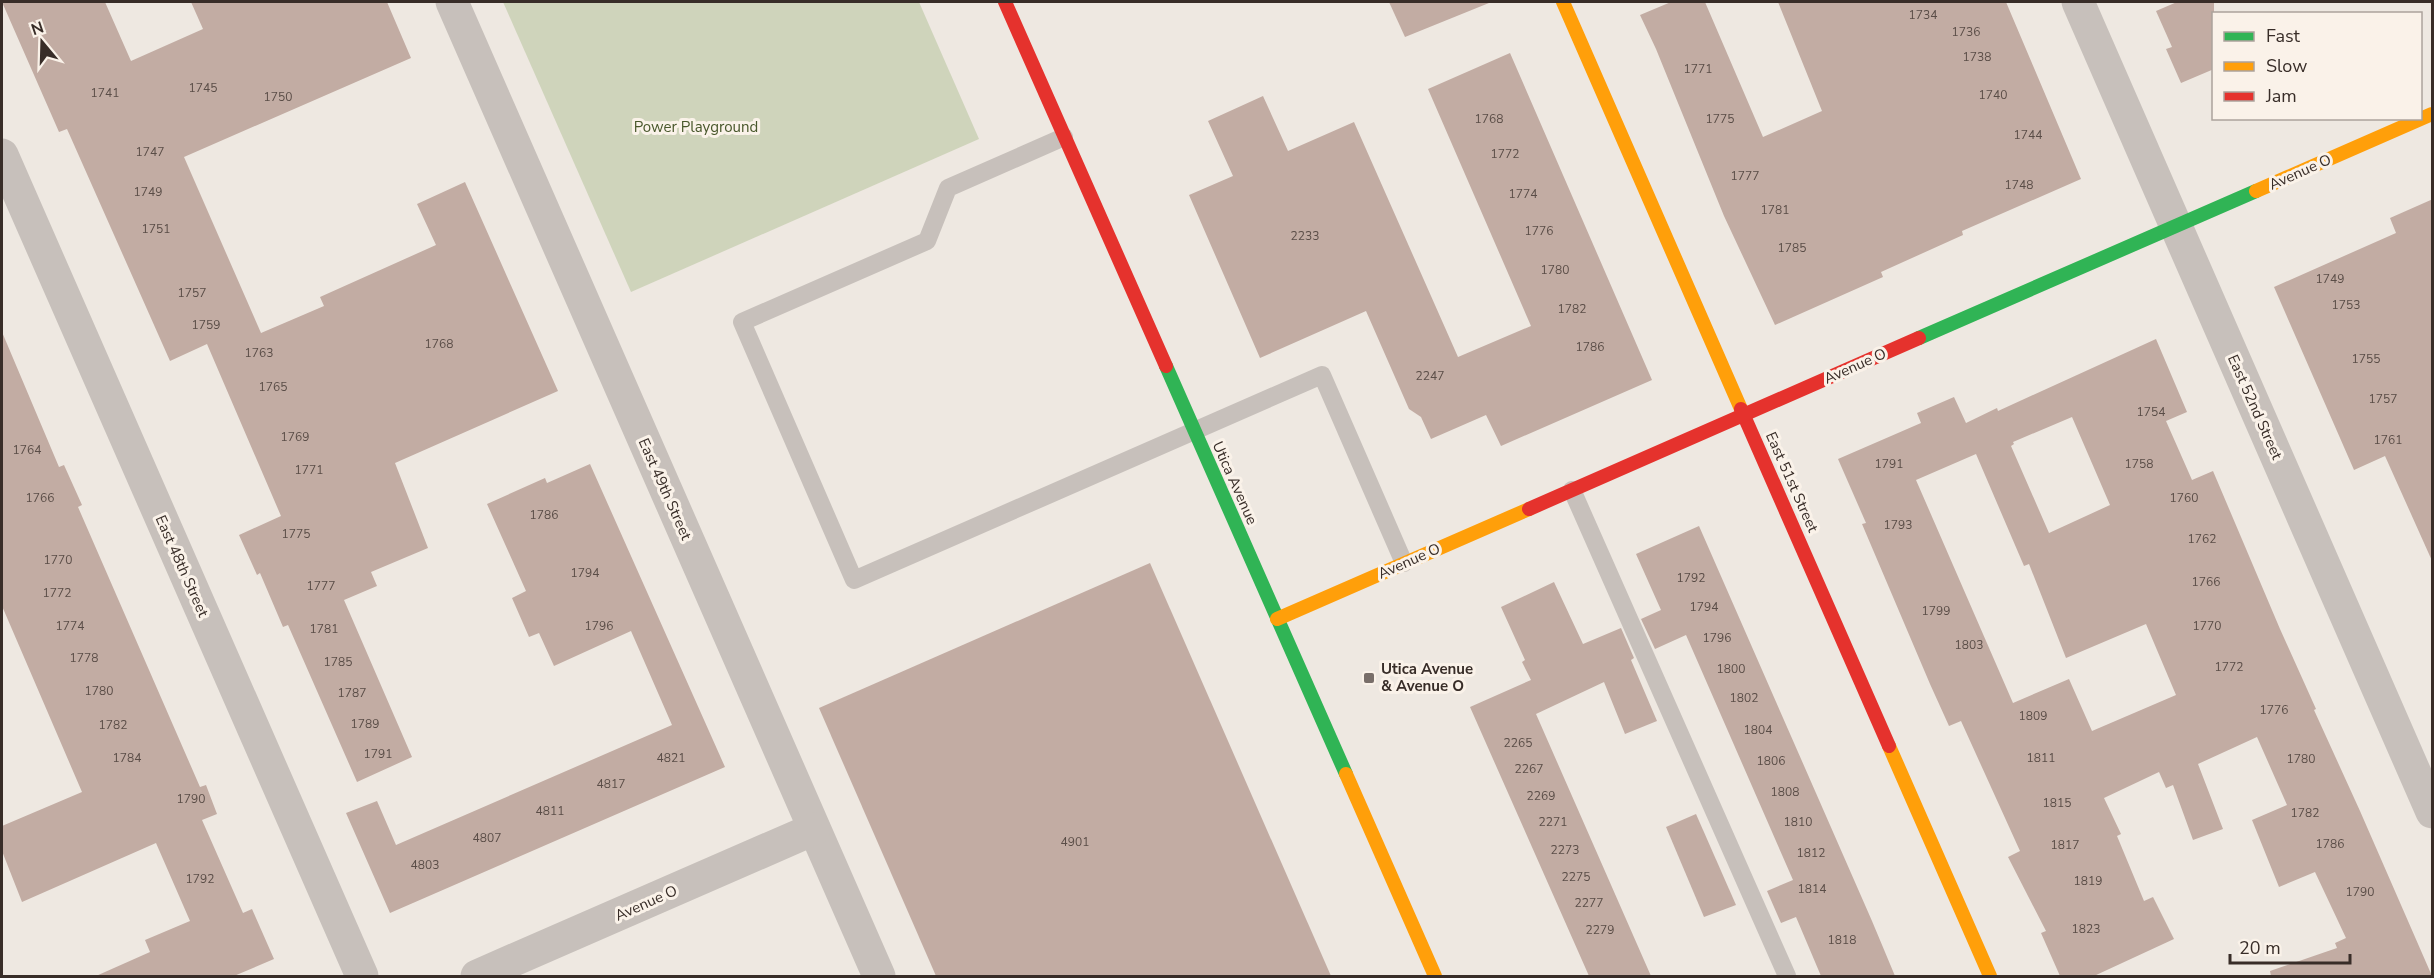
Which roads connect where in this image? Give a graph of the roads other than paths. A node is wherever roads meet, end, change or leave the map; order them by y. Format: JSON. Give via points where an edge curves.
{"nodes":[{"id":1,"x":452,"y":2,"type":"edge"},
{"id":2,"x":1005,"y":2,"type":"edge"},
{"id":3,"x":1563,"y":2,"type":"edge"},
{"id":4,"x":2078,"y":2,"type":"edge"},
{"id":5,"x":2419,"y":120,"type":"edge"},
{"id":6,"x":1065,"y":137,"type":"junction"},
{"id":7,"x":2,"y":155,"type":"edge"},
{"id":8,"x":2176,"y":226,"type":"junction"},
{"id":9,"x":1744,"y":415,"type":"junction"},
{"id":10,"x":1194,"y":432,"type":"junction"},
{"id":11,"x":1572,"y":490,"type":"junction"},
{"id":12,"x":1404,"y":563,"type":"junction"},
{"id":13,"x":1277,"y":619,"type":"junction"},
{"id":14,"x":2433,"y":812,"type":"edge"},
{"id":15,"x":814,"y":829,"type":"junction"},
{"id":16,"x":362,"y":976,"type":"edge"},
{"id":17,"x":477,"y":976,"type":"edge"},
{"id":18,"x":879,"y":976,"type":"edge"},
{"id":19,"x":1435,"y":976,"type":"edge"},
{"id":20,"x":1787,"y":976,"type":"edge"},
{"id":21,"x":1990,"y":976,"type":"edge"}],
"edges":[{"from":1,"to":15,"type":"street","name":"East 49th Street"},
{"from":2,"to":6,"type":"street","name":"Utica Avenue"},
{"from":3,"to":9,"type":"street","name":"East 51st Street"},
{"from":4,"to":8,"type":"street","name":"East 52nd Street"},
{"from":5,"to":8,"type":"street","name":"Avenue O"},
{"from":6,"to":10,"type":"street","name":"Utica Avenue"},
{"from":6,"to":10,"type":"lane","via":[[948,188],[927,241],[742,322],[854,580]]},
{"from":7,"to":16,"type":"street","name":"East 48th Street"},
{"from":8,"to":9,"type":"street","name":"Avenue O"},
{"from":8,"to":14,"type":"street","name":"East 52nd Street"},
{"from":9,"to":11,"type":"street","name":"Avenue O"},
{"from":9,"to":21,"type":"street","name":"East 51st Street"},
{"from":10,"to":12,"type":"lane","via":[[1322,375]]},
{"from":10,"to":13,"type":"street","name":"Utica Avenue"},
{"from":11,"to":12,"type":"street","name":"Avenue O"},
{"from":11,"to":20,"type":"lane"},
{"from":12,"to":13,"type":"street","name":"Avenue O"},
{"from":13,"to":19,"type":"street","name":"Utica Avenue"},
{"from":15,"to":17,"type":"street","name":"Avenue O"},
{"from":15,"to":18,"type":"street","name":"East 49th Street"}]}
